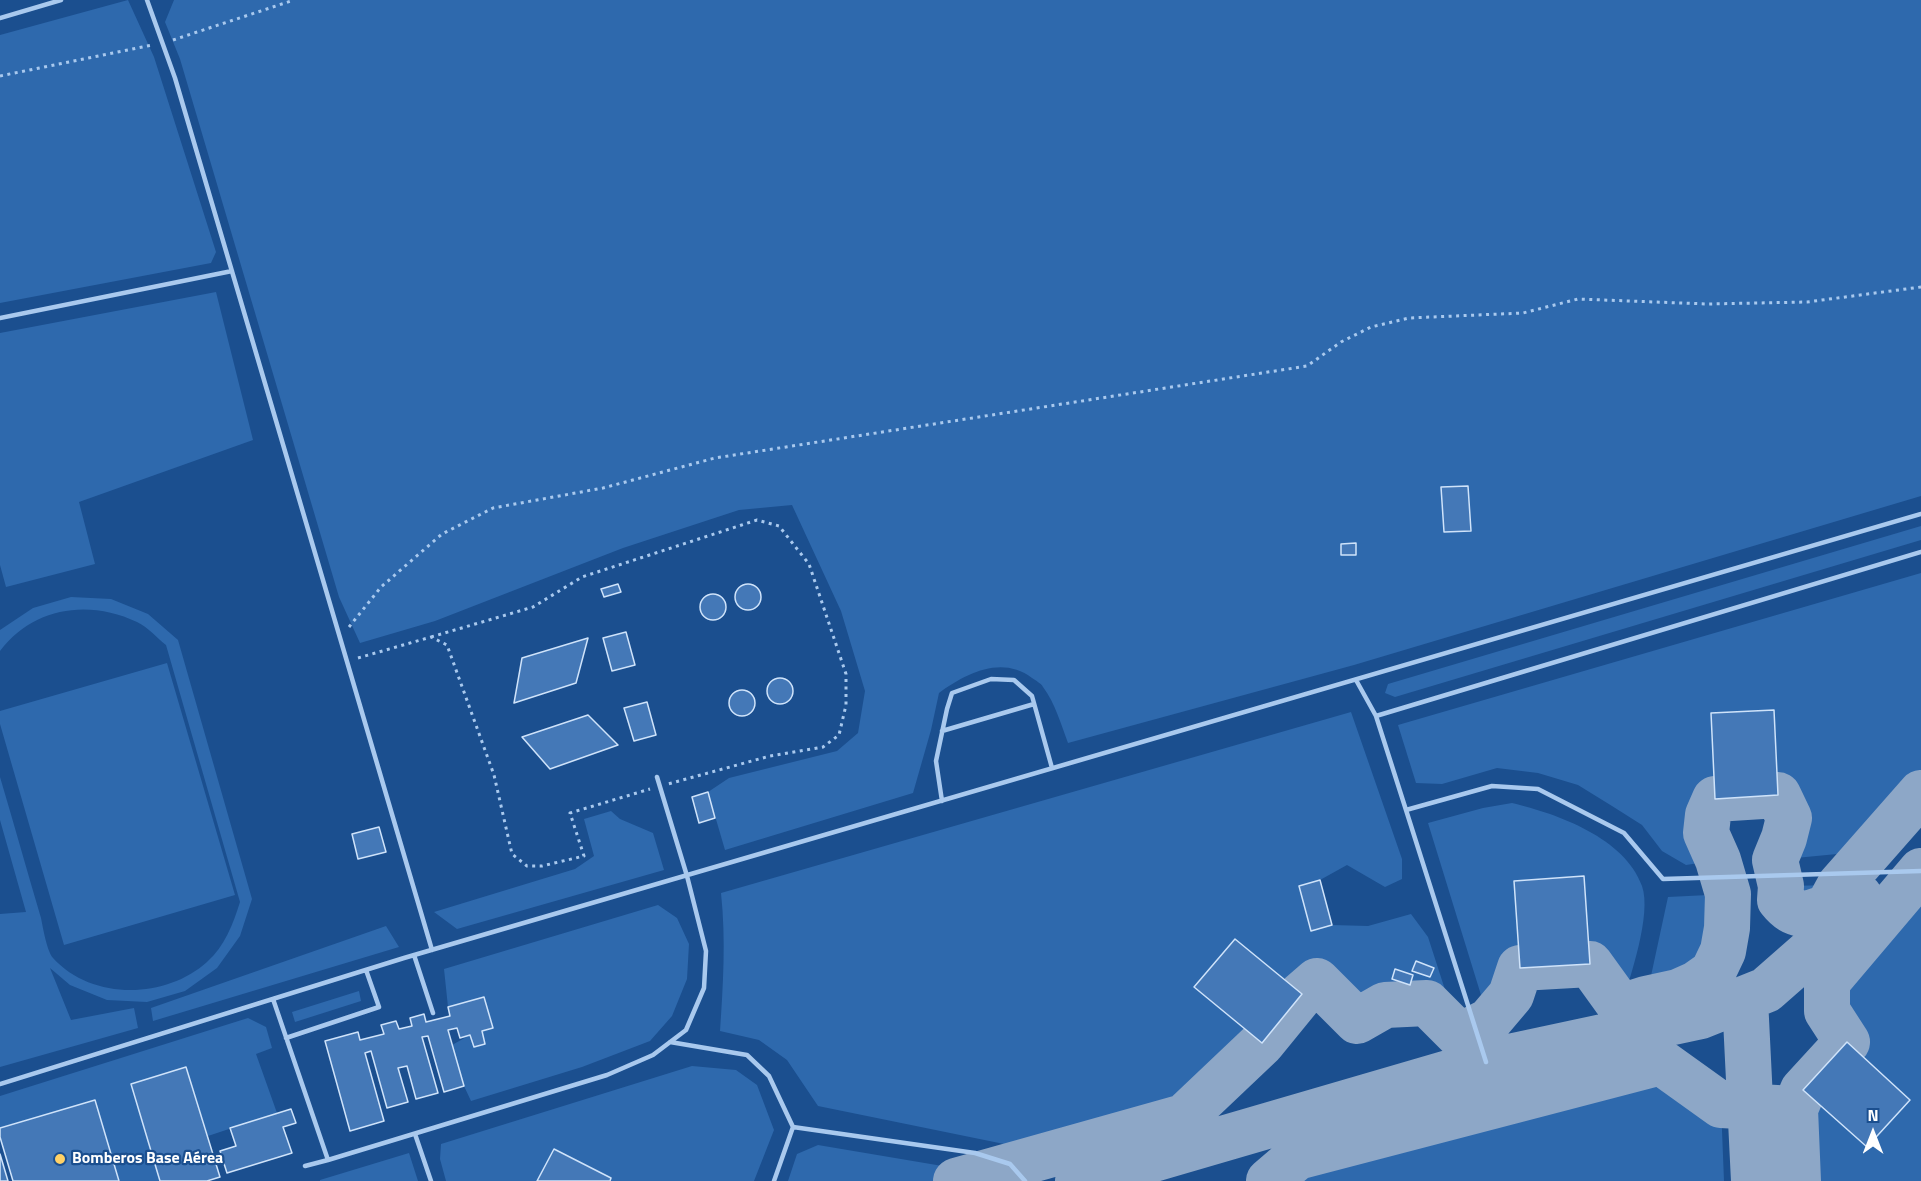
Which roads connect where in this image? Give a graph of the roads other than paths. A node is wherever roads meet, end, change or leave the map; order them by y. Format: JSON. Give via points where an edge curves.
{"nodes":[{"id":1,"x":61,"y":0,"type":"edge"},
{"id":2,"x":147,"y":0,"type":"edge"},
{"id":3,"x":0,"y":18,"type":"edge"},
{"id":4,"x":232,"y":271,"type":"junction"},
{"id":5,"x":0,"y":318,"type":"edge"},
{"id":6,"x":1921,"y":514,"type":"edge"},
{"id":7,"x":1921,"y":552,"type":"edge"},
{"id":8,"x":1356,"y":680,"type":"junction"},
{"id":9,"x":1034,"y":704,"type":"junction"},
{"id":10,"x":1376,"y":716,"type":"junction"},
{"id":11,"x":942,"y":731,"type":"junction"},
{"id":12,"x":1052,"y":768,"type":"junction"},
{"id":13,"x":657,"y":777,"type":"dead end"},
{"id":14,"x":942,"y":801,"type":"junction"},
{"id":15,"x":1406,"y":810,"type":"junction"},
{"id":16,"x":1921,"y":871,"type":"edge"},
{"id":17,"x":687,"y":876,"type":"junction"},
{"id":18,"x":432,"y":950,"type":"junction"},
{"id":19,"x":414,"y":956,"type":"junction"},
{"id":20,"x":366,"y":970,"type":"junction"},
{"id":21,"x":273,"y":999,"type":"junction"},
{"id":22,"x":433,"y":1013,"type":"dead end"},
{"id":23,"x":286,"y":1038,"type":"junction"},
{"id":24,"x":670,"y":1042,"type":"junction"},
{"id":25,"x":1486,"y":1062,"type":"dead end"},
{"id":26,"x":0,"y":1084,"type":"edge"},
{"id":27,"x":793,"y":1127,"type":"junction"},
{"id":28,"x":415,"y":1134,"type":"junction"},
{"id":29,"x":328,"y":1160,"type":"junction"},
{"id":30,"x":305,"y":1166,"type":"dead end"},
{"id":31,"x":431,"y":1181,"type":"edge"},
{"id":32,"x":774,"y":1181,"type":"edge"},
{"id":33,"x":1025,"y":1181,"type":"edge"}],
"edges":[{"from":1,"to":3,"type":"lane"},
{"from":2,"to":4,"type":"lane","via":[[175,78]]},
{"from":4,"to":5,"type":"lane"},
{"from":4,"to":18,"type":"lane"},
{"from":6,"to":8,"type":"lane"},
{"from":7,"to":10,"type":"lane"},
{"from":8,"to":10,"type":"lane"},
{"from":8,"to":12,"type":"lane"},
{"from":9,"to":11,"type":"lane"},
{"from":9,"to":11,"type":"lane","via":[[1032,696],[1014,680],[991,679],[952,693]]},
{"from":9,"to":12,"type":"lane"},
{"from":10,"to":15,"type":"lane"},
{"from":11,"to":14,"type":"lane","via":[[936,761]]},
{"from":12,"to":14,"type":"lane"},
{"from":13,"to":17,"type":"lane"},
{"from":14,"to":17,"type":"lane"},
{"from":15,"to":16,"type":"lane","via":[[1492,786],[1538,789],[1624,833],[1663,879]]},
{"from":15,"to":25,"type":"lane"},
{"from":17,"to":18,"type":"lane"},
{"from":17,"to":24,"type":"lane","via":[[706,951],[704,988],[686,1030]]},
{"from":18,"to":19,"type":"lane"},
{"from":19,"to":20,"type":"lane"},
{"from":19,"to":22,"type":"lane"},
{"from":20,"to":21,"type":"lane"},
{"from":20,"to":23,"type":"lane","via":[[379,1007]]},
{"from":21,"to":23,"type":"lane"},
{"from":21,"to":26,"type":"lane"},
{"from":23,"to":29,"type":"lane"},
{"from":24,"to":27,"type":"lane","via":[[747,1055],[769,1076]]},
{"from":24,"to":28,"type":"lane","via":[[653,1055],[606,1075]]},
{"from":27,"to":32,"type":"lane"},
{"from":27,"to":33,"type":"lane","via":[[975,1154],[1010,1164]]},
{"from":28,"to":29,"type":"lane"},
{"from":28,"to":31,"type":"lane"},
{"from":29,"to":30,"type":"lane"}]}
